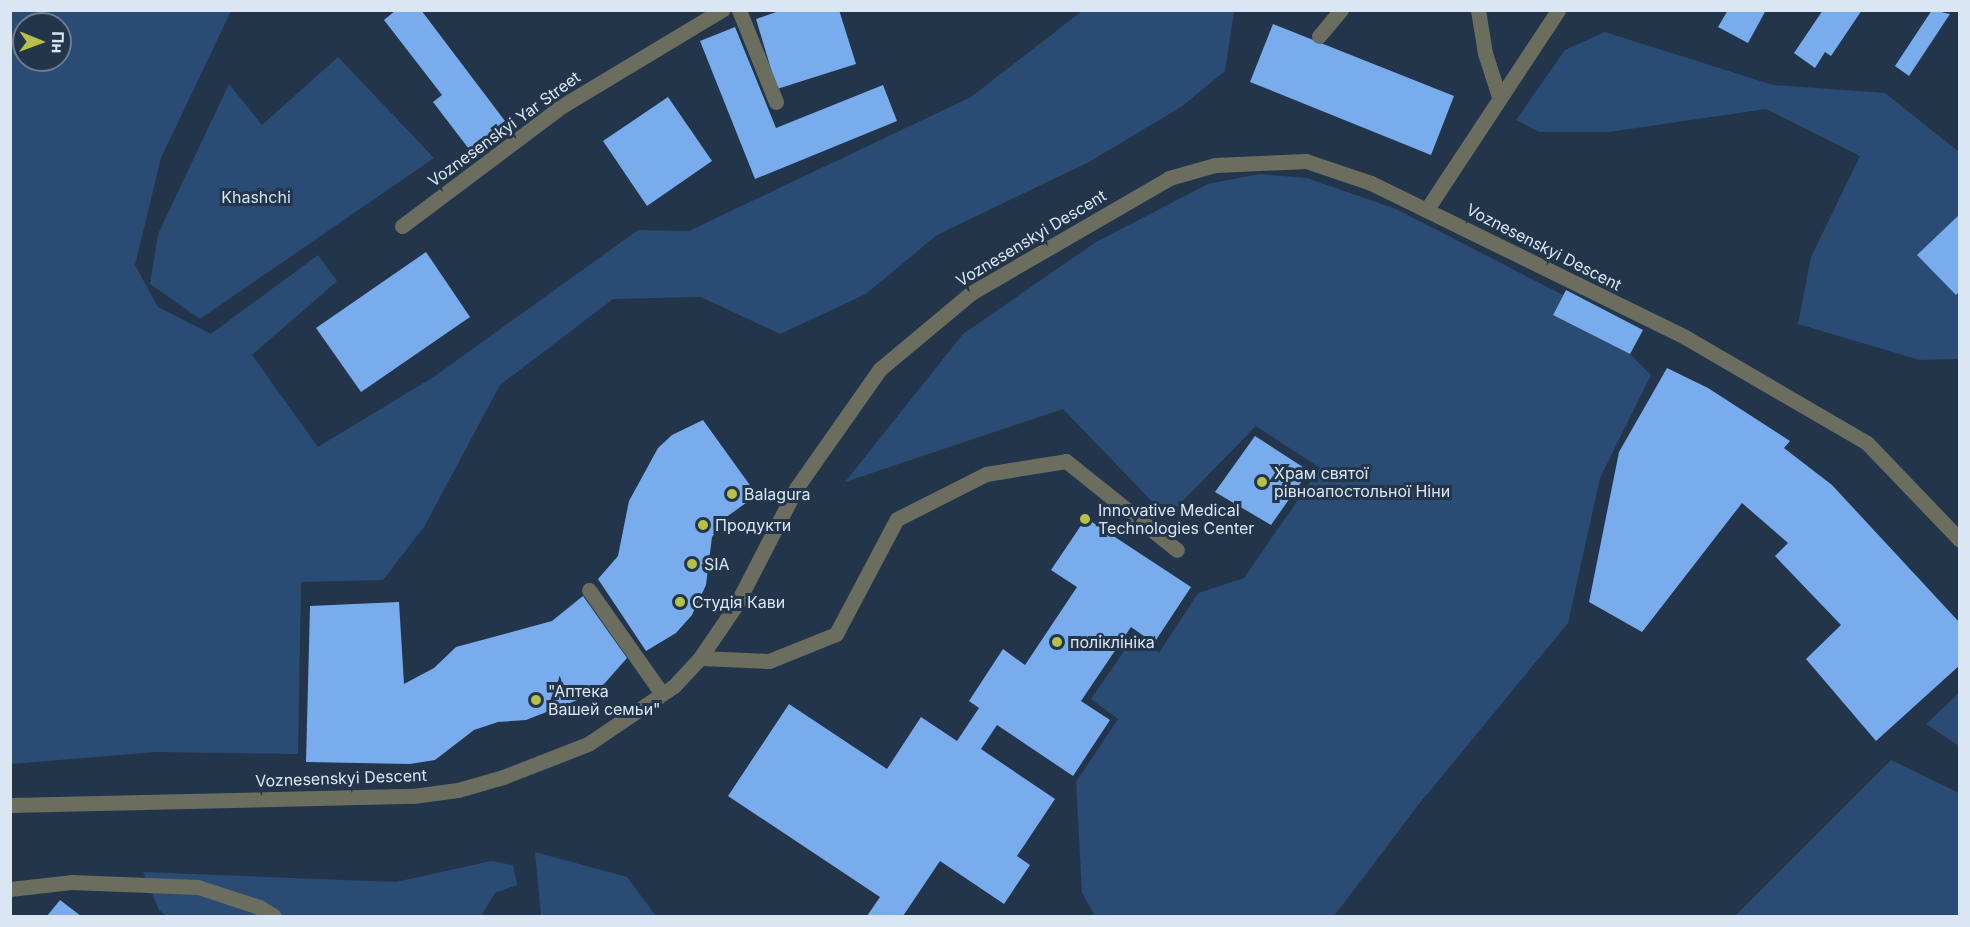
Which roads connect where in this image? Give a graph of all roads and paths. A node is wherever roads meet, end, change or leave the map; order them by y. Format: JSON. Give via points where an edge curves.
{"nodes":[{"id":1,"x":722,"y":10,"type":"edge"},
{"id":2,"x":739,"y":10,"type":"edge"},
{"id":3,"x":1341,"y":10,"type":"edge"},
{"id":4,"x":1478,"y":10,"type":"edge"},
{"id":5,"x":1558,"y":10,"type":"edge"},
{"id":6,"x":1319,"y":36,"type":"dead end"},
{"id":7,"x":1499,"y":97,"type":"junction"},
{"id":8,"x":776,"y":102,"type":"dead end"},
{"id":9,"x":1427,"y":209,"type":"junction"},
{"id":10,"x":402,"y":226,"type":"dead end"},
{"id":11,"x":1959,"y":540,"type":"edge"},
{"id":12,"x":1177,"y":550,"type":"dead end"},
{"id":13,"x":589,"y":590,"type":"dead end"},
{"id":14,"x":700,"y":658,"type":"junction"},
{"id":15,"x":662,"y":694,"type":"junction"},
{"id":16,"x":10,"y":805,"type":"edge"},
{"id":17,"x":10,"y":889,"type":"edge"},
{"id":18,"x":274,"y":916,"type":"edge"}],
"edges":[{"from":1,"to":10,"type":"street","name":"Voznesenskyi Yar Street","via":[[562,106]]},
{"from":2,"to":8,"type":"street"},
{"from":3,"to":6,"type":"street"},
{"from":4,"to":7,"type":"street","via":[[1485,53]]},
{"from":5,"to":7,"type":"street"},
{"from":7,"to":9,"type":"street"},
{"from":9,"to":11,"type":"street","name":"Voznesenskyi Descent","via":[[1685,338],[1867,443]]},
{"from":9,"to":14,"type":"street","name":"Voznesenskyi Descent","via":[[1371,183],[1306,161],[1215,165],[1169,178],[971,293],[880,369],[797,487],[736,605]]},
{"from":12,"to":14,"type":"street","via":[[1066,461],[986,474],[897,519],[836,634],[769,662]]},
{"from":13,"to":15,"type":"street"},
{"from":14,"to":15,"type":"street","name":"Voznesenskyi Descent"},
{"from":15,"to":16,"type":"street","name":"Voznesenskyi Descent","via":[[588,744],[458,790],[413,796]]},
{"from":17,"to":18,"type":"street","via":[[72,882],[198,886],[259,906]]}]}
